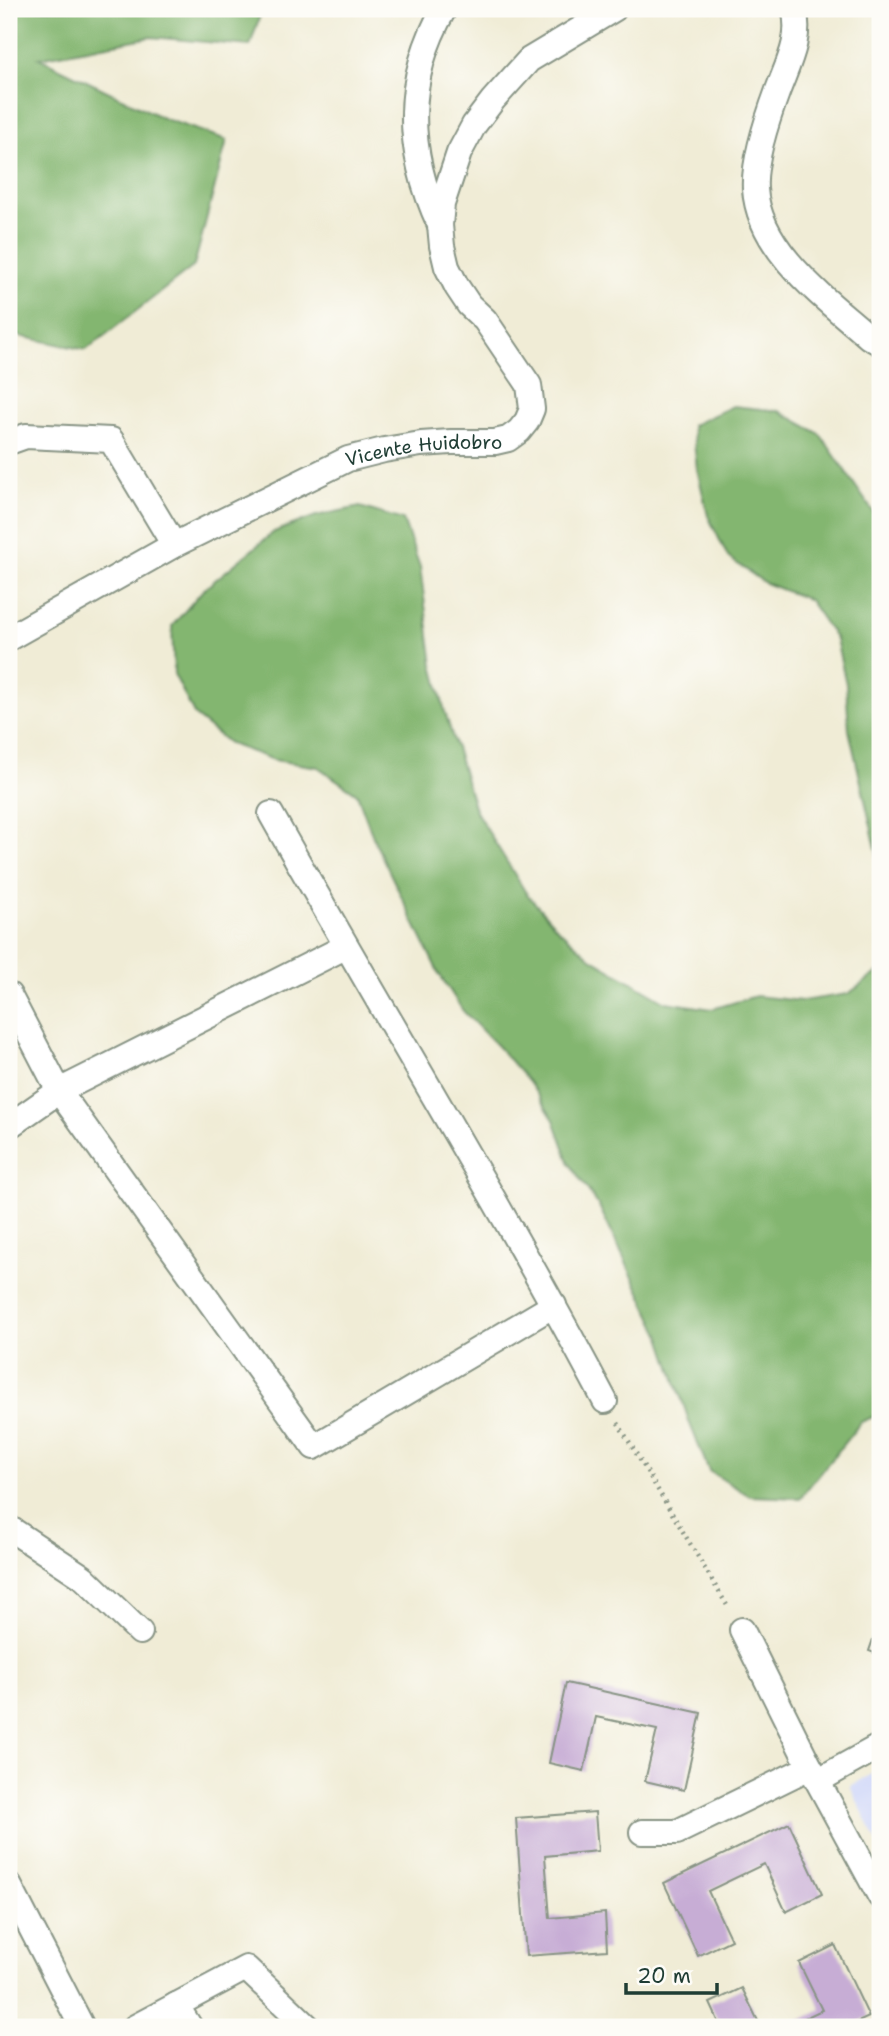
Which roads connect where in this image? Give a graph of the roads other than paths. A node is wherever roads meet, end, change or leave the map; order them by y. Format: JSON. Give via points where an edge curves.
{"nodes":[{"id":1,"x":444,"y":9,"type":"edge"},
{"id":2,"x":614,"y":9,"type":"edge"},
{"id":3,"x":794,"y":9,"type":"edge"},
{"id":4,"x":440,"y":225,"type":"junction"},
{"id":5,"x":880,"y":343,"type":"edge"},
{"id":6,"x":9,"y":442,"type":"edge"},
{"id":7,"x":174,"y":545,"type":"junction"},
{"id":8,"x":9,"y":638,"type":"edge"},
{"id":9,"x":271,"y":814,"type":"dead end"},
{"id":10,"x":345,"y":947,"type":"junction"},
{"id":11,"x":9,"y":995,"type":"edge"},
{"id":12,"x":59,"y":1091,"type":"junction"},
{"id":13,"x":9,"y":1126,"type":"edge"},
{"id":14,"x":554,"y":1305,"type":"junction"},
{"id":15,"x":605,"y":1401,"type":"road end"},
{"id":16,"x":9,"y":1528,"type":"edge"},
{"id":17,"x":742,"y":1630,"type":"road end"},
{"id":18,"x":140,"y":1632,"type":"dead end"},
{"id":19,"x":880,"y":1746,"type":"edge"},
{"id":20,"x":815,"y":1774,"type":"junction"},
{"id":21,"x":642,"y":1832,"type":"dead end"},
{"id":22,"x":9,"y":1885,"type":"edge"},
{"id":23,"x":880,"y":1896,"type":"edge"},
{"id":24,"x":176,"y":2005,"type":"junction"},
{"id":25,"x":82,"y":2027,"type":"edge"},
{"id":26,"x":135,"y":2027,"type":"edge"},
{"id":27,"x":190,"y":2027,"type":"edge"},
{"id":28,"x":308,"y":2027,"type":"edge"}],
"edges":[{"from":1,"to":4,"type":"street","via":[[421,62],[413,118],[420,173]]},
{"from":2,"to":4,"type":"street","name":"Vicente Huidobro","via":[[529,60],[493,100],[459,153],[447,183]]},
{"from":3,"to":5,"type":"street","via":[[796,41],[759,154],[758,206],[792,267]]},
{"from":4,"to":7,"type":"street","name":"Vicente Huidobro","via":[[447,267],[457,287],[529,385],[532,409],[519,431],[495,442],[421,444],[348,459]]},
{"from":6,"to":7,"type":"street","via":[[26,436],[111,440]]},
{"from":7,"to":8,"type":"street","name":"Vicente Huidobro"},
{"from":9,"to":10,"type":"street"},
{"from":10,"to":12,"type":"street"},
{"from":10,"to":14,"type":"street"},
{"from":11,"to":12,"type":"street"},
{"from":12,"to":13,"type":"street"},
{"from":12,"to":14,"type":"street","via":[[314,1447]]},
{"from":14,"to":15,"type":"street"},
{"from":16,"to":18,"type":"street","via":[[83,1577]]},
{"from":17,"to":20,"type":"street"},
{"from":19,"to":20,"type":"street"},
{"from":20,"to":21,"type":"street","via":[[677,1832]]},
{"from":20,"to":23,"type":"street"},
{"from":22,"to":25,"type":"street"},
{"from":24,"to":26,"type":"street"},
{"from":24,"to":27,"type":"street"},
{"from":24,"to":28,"type":"street","via":[[246,1968]]}]}
